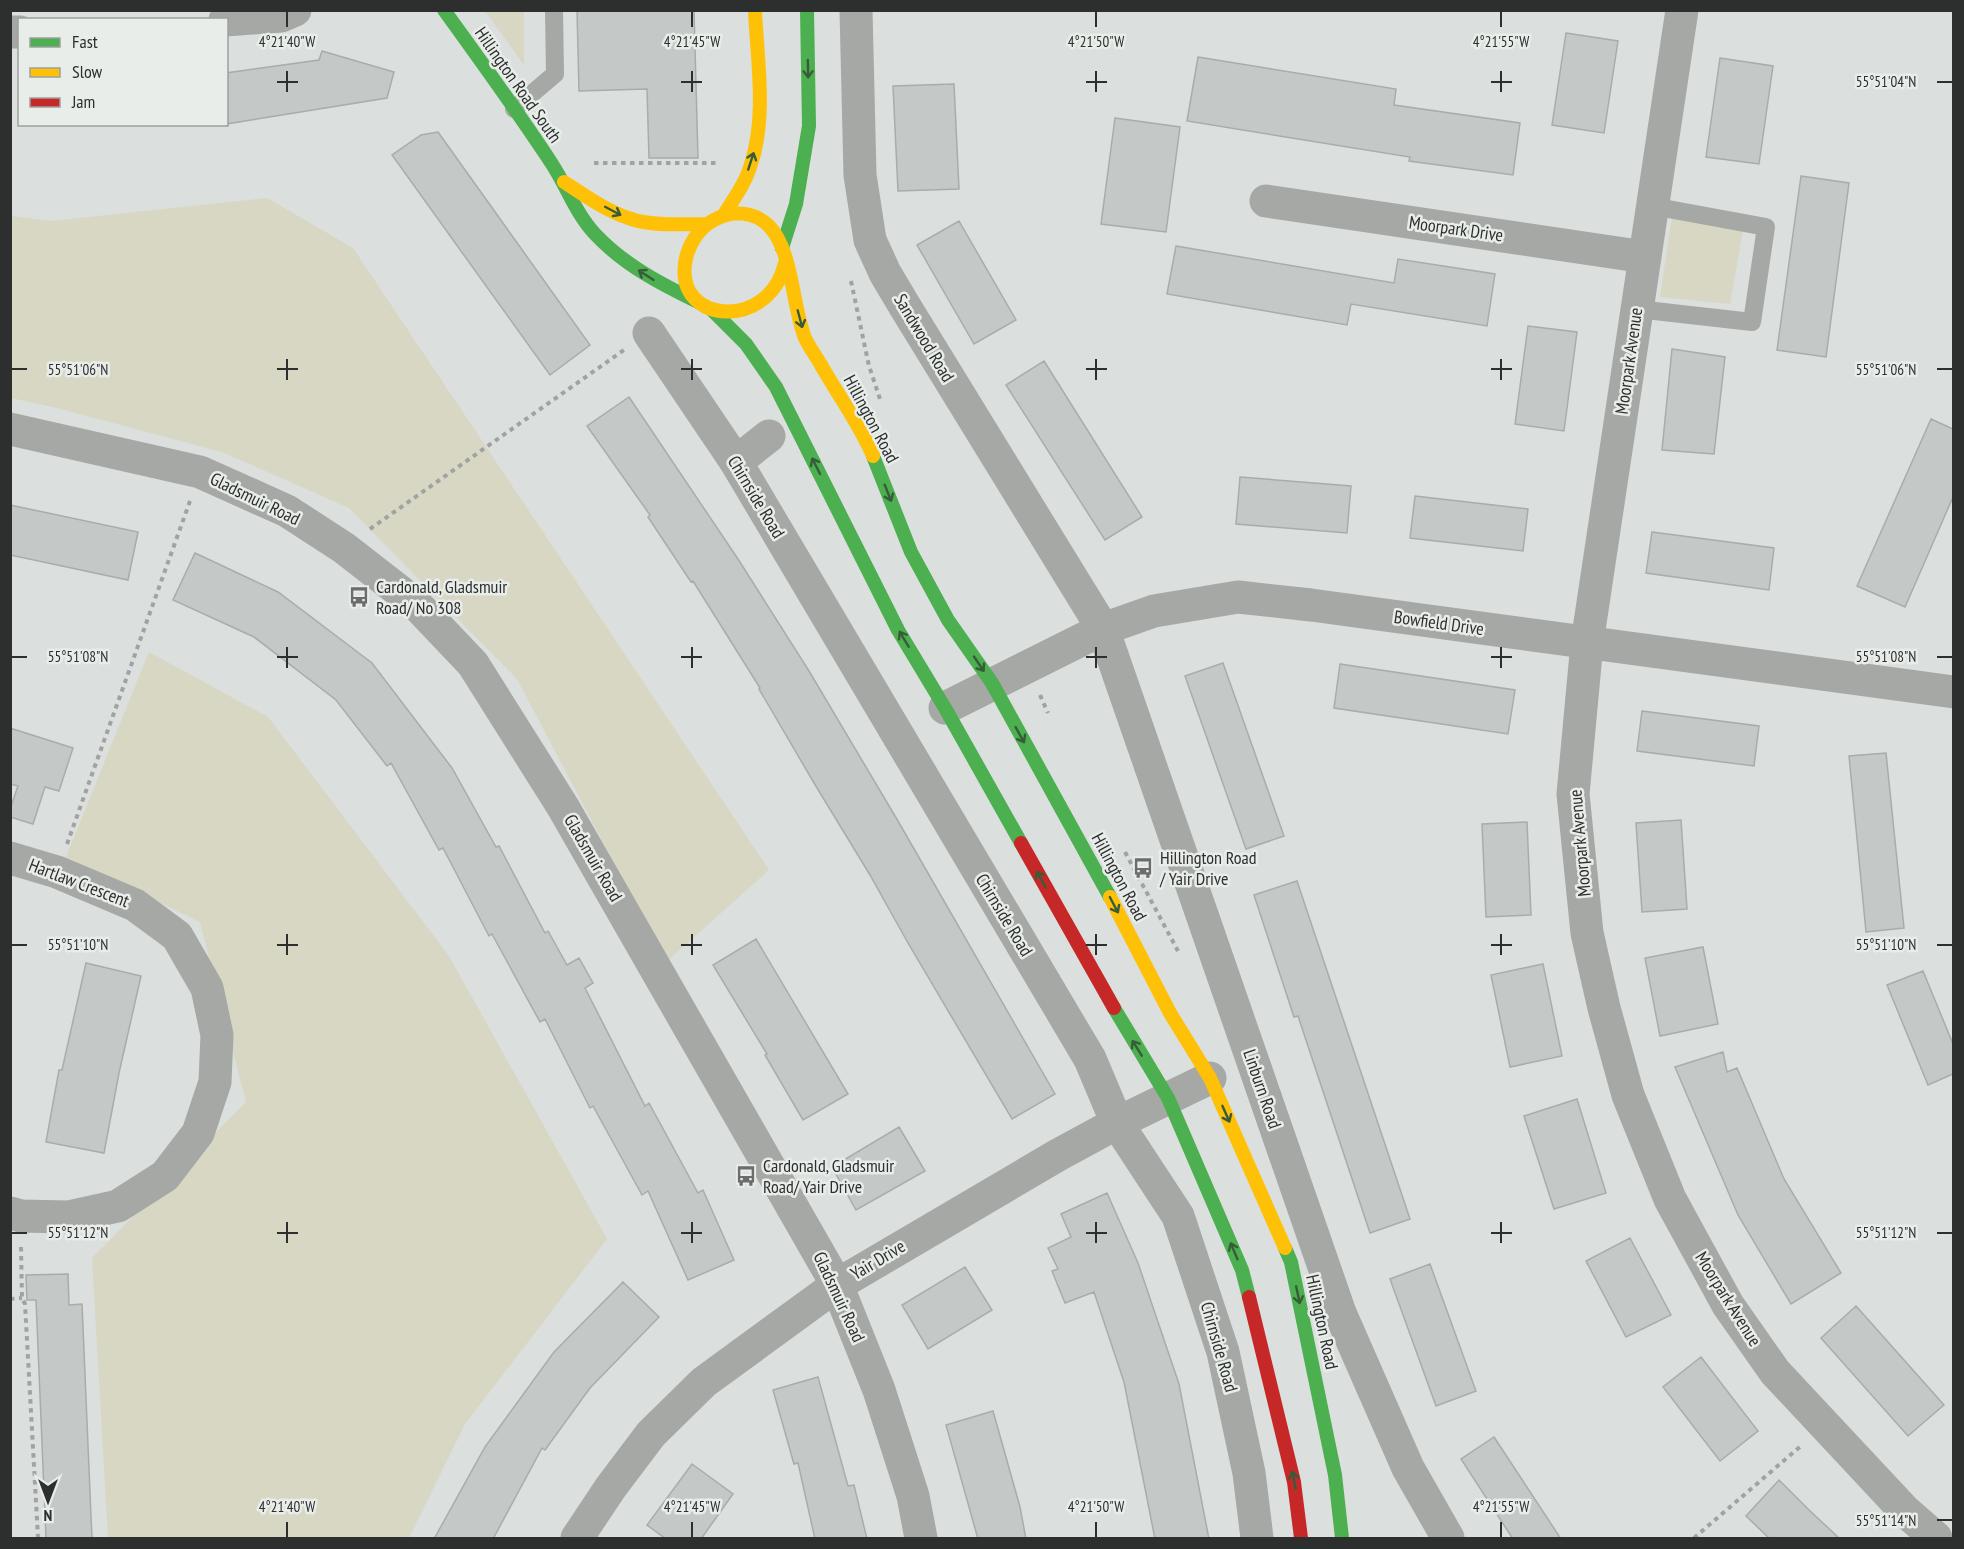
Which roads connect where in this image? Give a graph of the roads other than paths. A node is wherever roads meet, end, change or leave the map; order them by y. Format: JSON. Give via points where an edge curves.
{"nodes":[{"id":1,"x":295,"y":10,"type":"edge"},
{"id":2,"x":444,"y":10,"type":"edge"},
{"id":3,"x":554,"y":10,"type":"edge"},
{"id":4,"x":755,"y":10,"type":"edge"},
{"id":5,"x":807,"y":10,"type":"edge"},
{"id":6,"x":856,"y":10,"type":"edge"},
{"id":7,"x":1682,"y":10,"type":"edge"},
{"id":8,"x":228,"y":20,"type":"edge"},
{"id":9,"x":514,"y":109,"type":"junction"},
{"id":10,"x":563,"y":181,"type":"junction"},
{"id":11,"x":1266,"y":201,"type":"dead end"},
{"id":12,"x":1652,"y":206,"type":"junction"},
{"id":13,"x":725,"y":213,"type":"junction"},
{"id":14,"x":707,"y":224,"type":"junction"},
{"id":15,"x":782,"y":248,"type":"junction"},
{"id":16,"x":1645,"y":257,"type":"junction"},
{"id":17,"x":785,"y":263,"type":"junction"},
{"id":18,"x":698,"y":302,"type":"junction"},
{"id":19,"x":711,"y":309,"type":"junction"},
{"id":20,"x":1637,"y":309,"type":"junction"},
{"id":21,"x":649,"y":333,"type":"road end"},
{"id":22,"x":10,"y":429,"type":"edge"},
{"id":23,"x":769,"y":436,"type":"dead end"},
{"id":24,"x":736,"y":462,"type":"junction"},
{"id":25,"x":1103,"y":629,"type":"junction"},
{"id":26,"x":1587,"y":643,"type":"junction"},
{"id":27,"x":992,"y":683,"type":"junction"},
{"id":28,"x":1953,"y":692,"type":"edge"},
{"id":29,"x":945,"y":708,"type":"junction"},
{"id":30,"x":10,"y":858,"type":"edge"},
{"id":31,"x":1210,"y":1078,"type":"junction"},
{"id":32,"x":1168,"y":1098,"type":"junction"},
{"id":33,"x":1117,"y":1123,"type":"junction"},
{"id":34,"x":16,"y":1215,"type":"edge"},
{"id":35,"x":837,"y":1285,"type":"junction"},
{"id":36,"x":577,"y":1539,"type":"edge"},
{"id":37,"x":921,"y":1539,"type":"edge"},
{"id":38,"x":1257,"y":1539,"type":"edge"},
{"id":39,"x":1301,"y":1539,"type":"edge"},
{"id":40,"x":1342,"y":1539,"type":"edge"},
{"id":41,"x":1448,"y":1539,"type":"edge"},
{"id":42,"x":1936,"y":1539,"type":"edge"}],
"edges":[{"from":1,"to":8,"type":"street","via":[[281,16]]},
{"from":2,"to":9,"type":"main road","name":"Hillington Road South"},
{"from":3,"to":9,"type":"lane","via":[[555,74]]},
{"from":13,"to":4,"type":"main road","one_way":true,"via":[[744,183],[754,155],[758,120]]},
{"from":5,"to":15,"type":"main road","one_way":true,"via":[[809,126],[796,204]]},
{"from":6,"to":25,"type":"street","name":"Sandwood Road","via":[[860,175],[870,240],[904,305]]},
{"from":7,"to":12,"type":"street","name":"Moorpark Avenue"},
{"from":9,"to":10,"type":"main road","name":"Hillington Road South"},
{"from":10,"to":14,"type":"main road","name":"Hillington Road South","one_way":true,"via":[[630,219],[664,225]]},
{"from":18,"to":10,"type":"main road","name":"Hillington Road South","one_way":true,"via":[[648,277],[618,255],[594,233]]},
{"from":11,"to":16,"type":"street","name":"Moorpark Drive"},
{"from":12,"to":16,"type":"street","name":"Moorpark Avenue"},
{"from":12,"to":20,"type":"lane","via":[[1766,227],[1752,322]]},
{"from":13,"to":14,"type":"main road"},
{"from":13,"to":15,"type":"main road","via":[[756,216],[772,228]]},
{"from":14,"to":18,"type":"main road","via":[[690,244],[684,272],[687,288]]},
{"from":15,"to":17,"type":"main road"},
{"from":16,"to":20,"type":"street","name":"Moorpark Avenue"},
{"from":17,"to":19,"type":"main road","via":[[776,288],[757,304],[728,312]]},
{"from":17,"to":27,"type":"main road","name":"Hillington Road","one_way":true,"via":[[805,339],[870,449],[912,552],[948,620]]},
{"from":18,"to":19,"type":"main road"},
{"from":29,"to":19,"type":"main road","one_way":true,"via":[[898,630],[776,387],[746,344]]},
{"from":20,"to":26,"type":"street","name":"Moorpark Avenue"},
{"from":21,"to":24,"type":"street","name":"Chirnside Road"},
{"from":22,"to":35,"type":"street","name":"Gladsmuir Road","via":[[200,472],[287,512],[344,548],[416,604],[473,664],[563,807]]},
{"from":23,"to":24,"type":"street"},
{"from":24,"to":33,"type":"street","name":"Chirnside Road","via":[[1090,1059]]},
{"from":25,"to":26,"type":"street","name":"Bowfield Drive","via":[[1154,611],[1238,597]]},
{"from":25,"to":27,"type":"street","name":"Bowfield Drive"},
{"from":25,"to":41,"type":"street","name":"Linburn Road","via":[[1340,1313],[1408,1467]]},
{"from":26,"to":28,"type":"street","name":"Bowfield Drive"},
{"from":26,"to":42,"type":"street","name":"Moorpark Avenue","via":[[1573,794],[1587,933],[1628,1095],[1670,1199],[1728,1305],[1775,1372]]},
{"from":27,"to":29,"type":"street","name":"Bowfield Drive"},
{"from":27,"to":31,"type":"main road","name":"Hillington Road","one_way":true,"via":[[1170,1013]]},
{"from":32,"to":29,"type":"main road","one_way":true},
{"from":30,"to":34,"type":"street","name":"Hartlaw Crescent","via":[[57,872],[135,905],[177,936],[207,988],[217,1035],[215,1082],[198,1133],[165,1176],[118,1206],[68,1217]]},
{"from":31,"to":32,"type":"street","name":"Yair Drive"},
{"from":31,"to":40,"type":"main road","name":"Hillington Road","one_way":true,"via":[[1291,1262],[1335,1475]]},
{"from":32,"to":33,"type":"street","name":"Yair Drive"},
{"from":39,"to":32,"type":"main road","one_way":true,"via":[[1294,1482],[1242,1270]]},
{"from":33,"to":35,"type":"street","name":"Yair Drive"},
{"from":33,"to":38,"type":"street","name":"Chirnside Road","via":[[1178,1216],[1223,1352],[1249,1473]]},
{"from":35,"to":36,"type":"street","name":"Yair Drive","via":[[704,1382],[651,1434]]},
{"from":35,"to":37,"type":"street","name":"Gladsmuir Road","via":[[879,1390],[913,1496]]}]}
